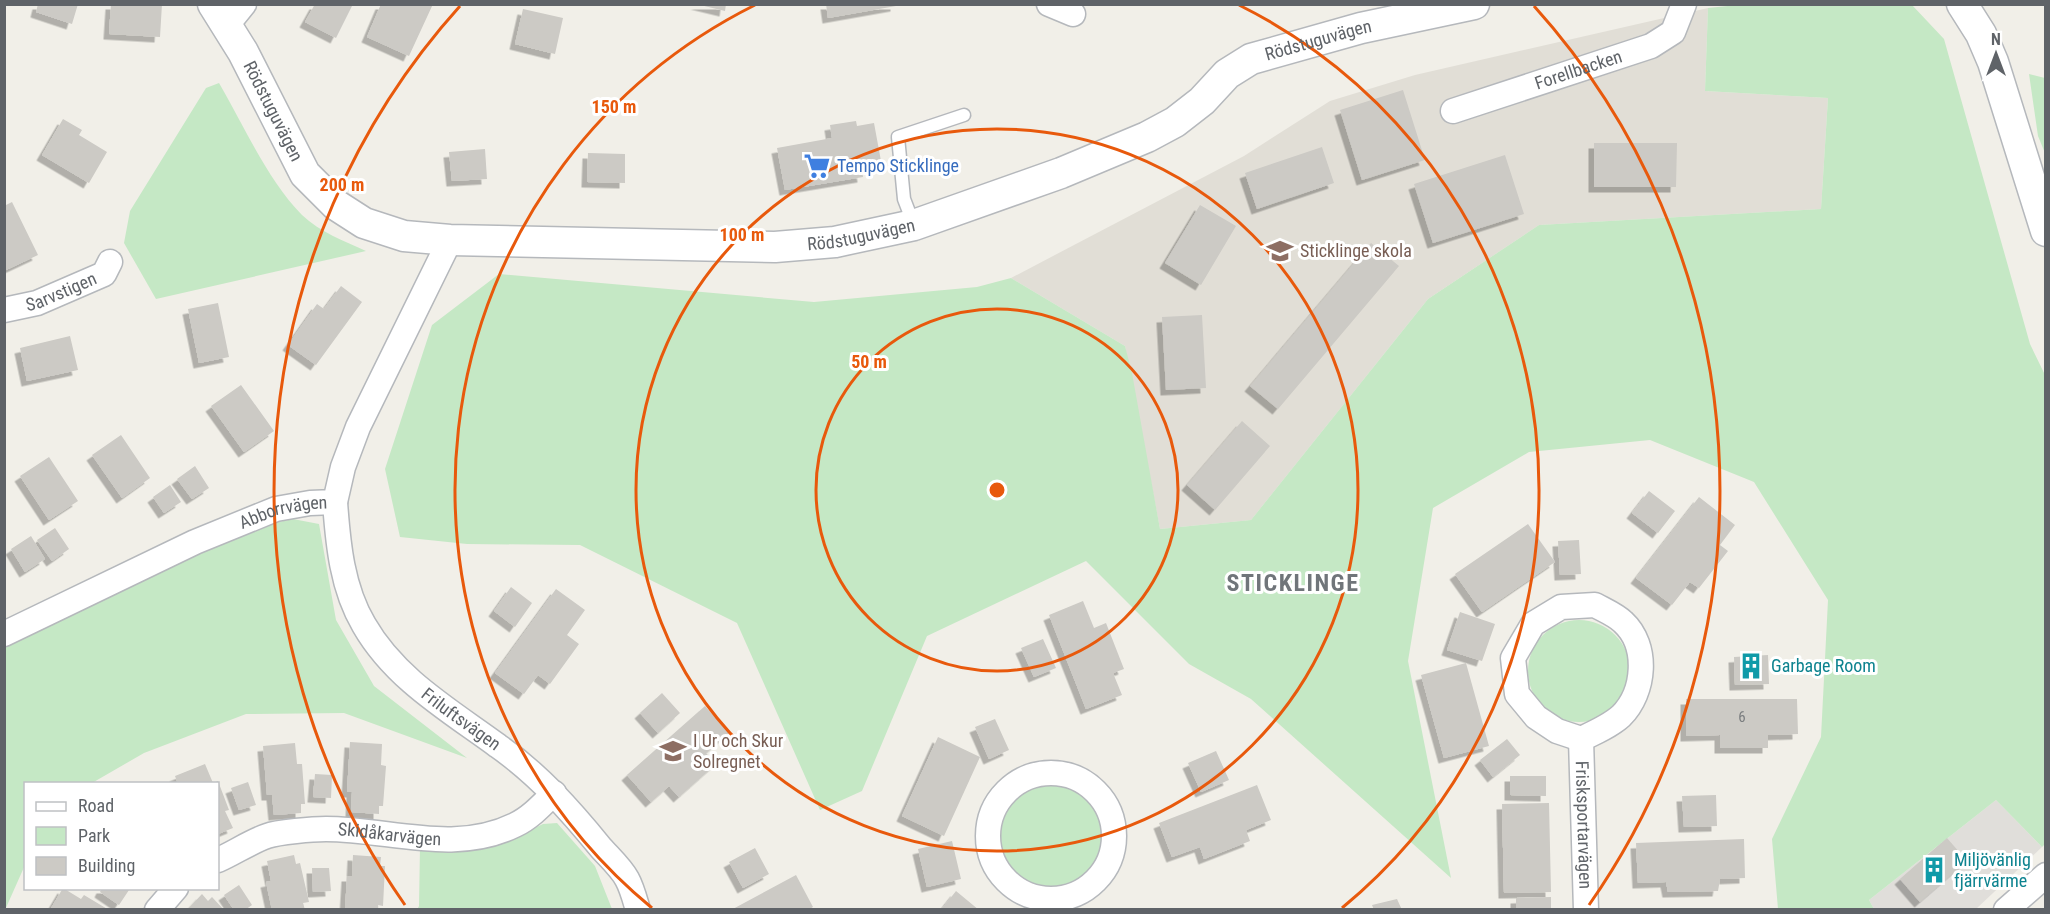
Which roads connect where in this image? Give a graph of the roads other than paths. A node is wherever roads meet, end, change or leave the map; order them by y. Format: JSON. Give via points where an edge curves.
{"nodes":[{"id":1,"x":1050,"y":4,"type":"edge"},
{"id":2,"x":1474,"y":4,"type":"edge"},
{"id":3,"x":1684,"y":4,"type":"edge"},
{"id":4,"x":1962,"y":4,"type":"edge"},
{"id":5,"x":228,"y":12,"type":"edge"},
{"id":6,"x":1074,"y":14,"type":"dead end"},
{"id":7,"x":1453,"y":111,"type":"dead end"},
{"id":8,"x":964,"y":115,"type":"dead end"},
{"id":9,"x":914,"y":225,"type":"junction"},
{"id":10,"x":2046,"y":231,"type":"edge"},
{"id":11,"x":450,"y":240,"type":"junction"},
{"id":12,"x":110,"y":262,"type":"dead end"},
{"id":13,"x":4,"y":310,"type":"edge"},
{"id":14,"x":335,"y":502,"type":"junction"},
{"id":15,"x":4,"y":634,"type":"edge"},
{"id":16,"x":1581,"y":740,"type":"junction"},
{"id":17,"x":554,"y":794,"type":"junction"},
{"id":18,"x":219,"y":860,"type":"edge"},
{"id":19,"x":2046,"y":875,"type":"edge"},
{"id":20,"x":174,"y":890,"type":"edge"},
{"id":21,"x":1078,"y":902,"type":"edge"},
{"id":22,"x":157,"y":909,"type":"edge"},
{"id":23,"x":638,"y":909,"type":"edge"},
{"id":24,"x":1586,"y":909,"type":"edge"},
{"id":25,"x":2006,"y":909,"type":"edge"}],
"edges":[{"from":1,"to":6,"type":"street"},
{"from":2,"to":9,"type":"street","name":"Rödstuguvägen","via":[[1361,28],[1251,59],[1227,74],[1175,122],[1148,137],[1061,173]]},
{"from":3,"to":7,"type":"street","name":"Forellbacken","via":[[1673,32],[1651,46]]},
{"from":4,"to":10,"type":"street","via":[[1993,62]]},
{"from":5,"to":11,"type":"street","name":"Rödstuguvägen","via":[[243,52],[305,174],[336,205],[364,223],[404,236]]},
{"from":8,"to":9,"type":"lane","via":[[898,137],[904,199]]},
{"from":9,"to":11,"type":"street","name":"Rödstuguvägen","via":[[835,242],[775,247]]},
{"from":11,"to":14,"type":"street","name":"Abborrvägen","via":[[358,427]]},
{"from":12,"to":13,"type":"street","name":"Sarvstigen","via":[[104,274],[36,303]]},
{"from":14,"to":15,"type":"street","name":"Abborrvägen","via":[[276,509],[195,542]]},
{"from":14,"to":17,"type":"street","name":"Friluftsvägen","via":[[338,549],[346,584],[362,624],[377,647],[433,700],[538,776]]},
{"from":16,"to":16,"type":"street","name":"Frisksportarvägen","via":[[1621,716],[1636,695],[1641,667],[1638,645],[1624,622],[1595,605],[1561,607],[1533,624],[1513,658],[1517,694],[1536,717]]},
{"from":16,"to":24,"type":"street","name":"Frisksportarvägen"},
{"from":17,"to":18,"type":"street","name":"Skidåkarvägen","via":[[516,824],[464,841],[325,829],[268,835]]},
{"from":17,"to":23,"type":"street","name":"Friluftsvägen","via":[[627,879]]},
{"from":19,"to":25,"type":"street"},
{"from":20,"to":22,"type":"street"},
{"from":21,"to":21,"type":"street","via":[[1106,867],[1113,847],[1114,826],[1107,807],[1093,788],[1068,775],[1046,772],[1025,778],[1007,790],[994,808],[988,828],[989,850],[998,870],[1013,886],[1032,896]]}]}
